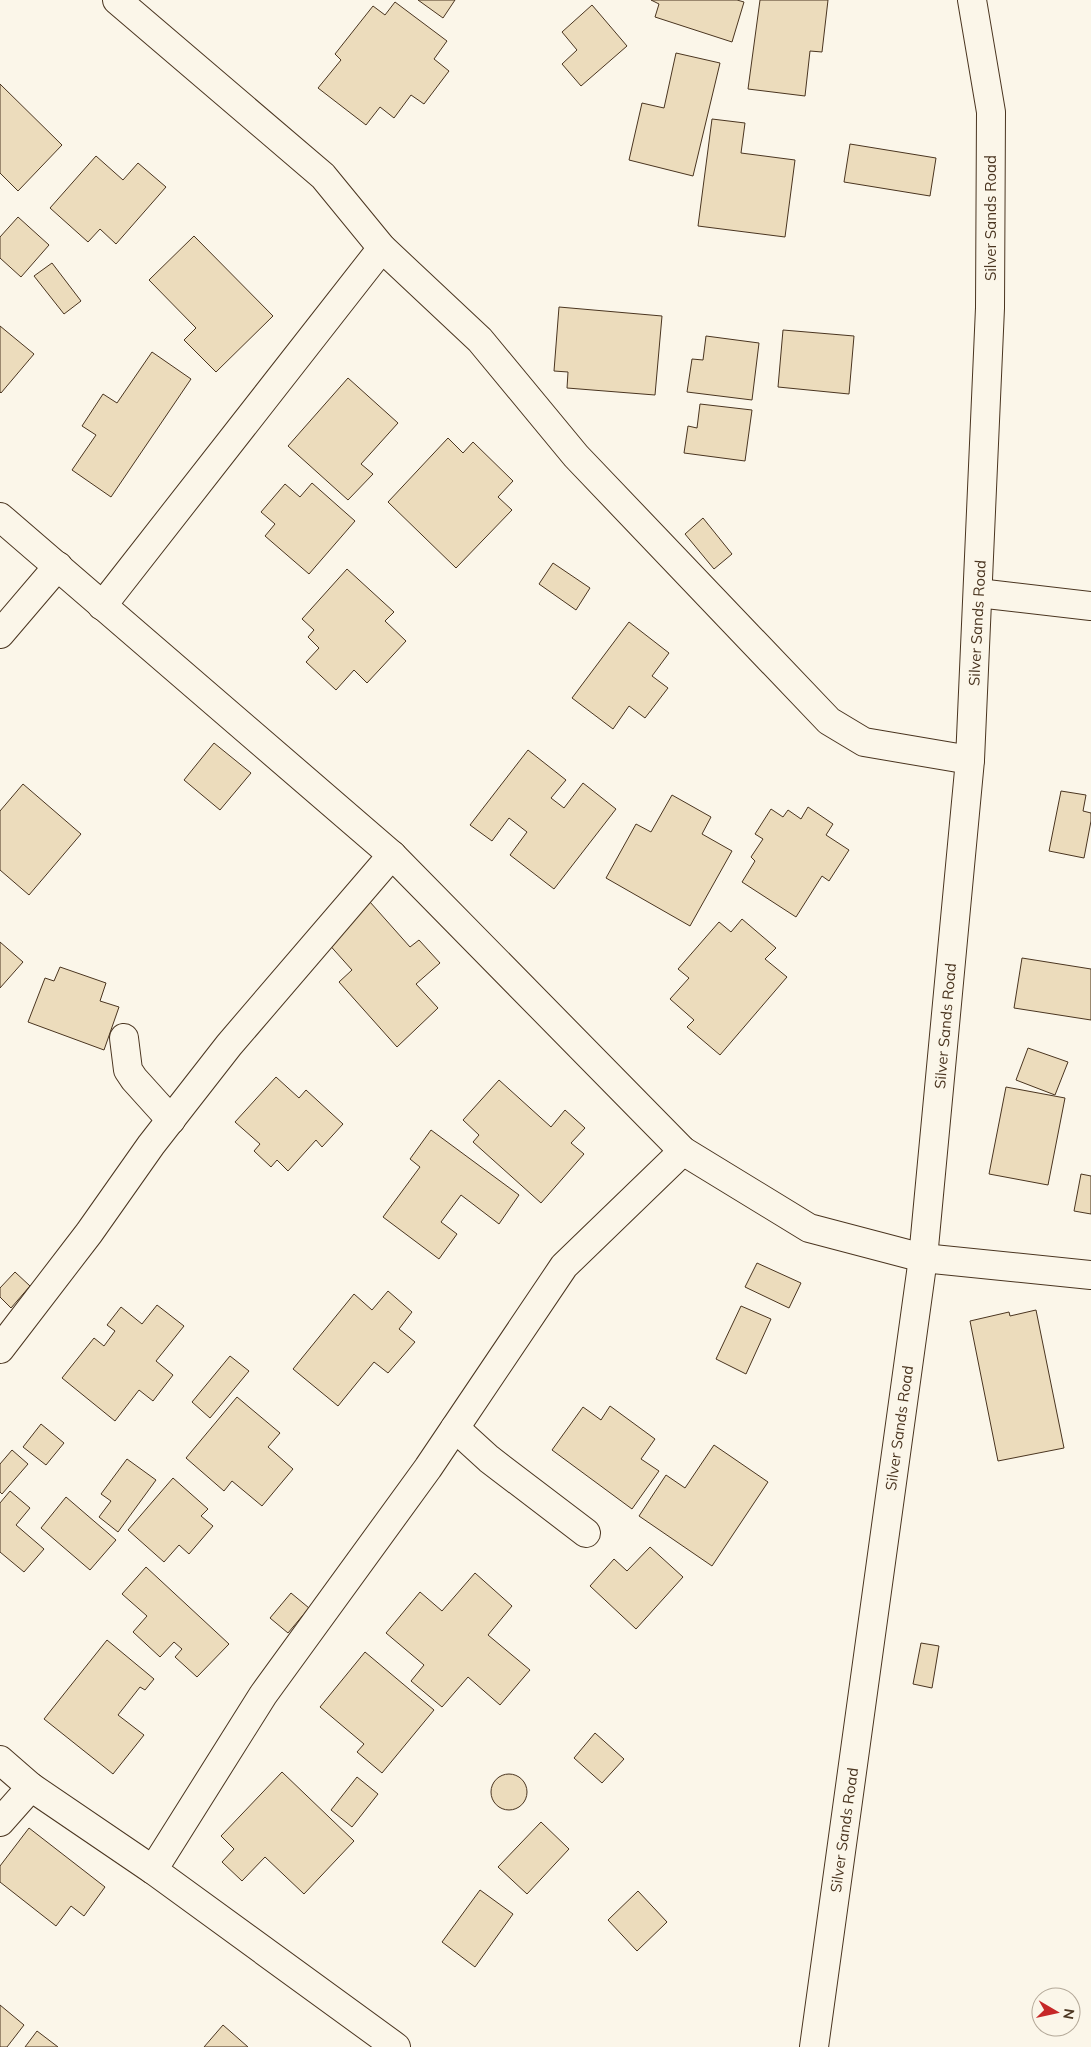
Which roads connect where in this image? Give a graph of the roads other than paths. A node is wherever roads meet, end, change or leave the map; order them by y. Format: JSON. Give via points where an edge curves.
{"nodes":[{"id":1,"x":118,"y":0,"type":"edge"},
{"id":2,"x":972,"y":0,"type":"edge"},
{"id":3,"x":382,"y":248,"type":"junction"},
{"id":4,"x":0,"y":517,"type":"edge"},
{"id":5,"x":58,"y":566,"type":"junction"},
{"id":6,"x":978,"y":593,"type":"junction"},
{"id":7,"x":102,"y":606,"type":"junction"},
{"id":8,"x":1091,"y":606,"type":"edge"},
{"id":9,"x":0,"y":634,"type":"edge"},
{"id":10,"x":970,"y":760,"type":"junction"},
{"id":11,"x":392,"y":855,"type":"junction"},
{"id":12,"x":124,"y":1038,"type":"dead end"},
{"id":13,"x":171,"y":1120,"type":"junction"},
{"id":14,"x":683,"y":1151,"type":"junction"},
{"id":15,"x":922,"y":1258,"type":"junction"},
{"id":16,"x":1091,"y":1275,"type":"edge"},
{"id":17,"x":0,"y":1349,"type":"edge"},
{"id":18,"x":455,"y":1428,"type":"junction"},
{"id":19,"x":586,"y":1533,"type":"dead end"},
{"id":20,"x":0,"y":1760,"type":"edge"},
{"id":21,"x":31,"y":1787,"type":"junction"},
{"id":22,"x":0,"y":1822,"type":"edge"},
{"id":23,"x":153,"y":1870,"type":"junction"},
{"id":24,"x":396,"y":2047,"type":"edge"},
{"id":25,"x":814,"y":2047,"type":"edge"}],
"edges":[{"from":1,"to":3,"type":"street","via":[[323,176]]},
{"from":2,"to":6,"type":"street","name":"Silver Sands Road","via":[[991,112],[990,308]]},
{"from":3,"to":7,"type":"street"},
{"from":3,"to":10,"type":"street","via":[[480,340],[576,456],[829,721],[864,742]]},
{"from":4,"to":5,"type":"street"},
{"from":5,"to":7,"type":"street"},
{"from":5,"to":9,"type":"street"},
{"from":6,"to":8,"type":"street"},
{"from":6,"to":10,"type":"street","name":"Silver Sands Road"},
{"from":7,"to":11,"type":"street"},
{"from":10,"to":15,"type":"street","name":"Silver Sands Road"},
{"from":11,"to":13,"type":"street","via":[[229,1045]]},
{"from":11,"to":14,"type":"street"},
{"from":12,"to":13,"type":"street","via":[[128,1070]]},
{"from":13,"to":17,"type":"street"},
{"from":14,"to":15,"type":"street","via":[[810,1228]]},
{"from":14,"to":18,"type":"street","via":[[564,1266]]},
{"from":15,"to":16,"type":"street"},
{"from":15,"to":25,"type":"street","name":"Silver Sands Road"},
{"from":18,"to":19,"type":"street","via":[[489,1459]]},
{"from":18,"to":23,"type":"street","via":[[263,1695]]},
{"from":20,"to":21,"type":"street"},
{"from":21,"to":22,"type":"street"},
{"from":21,"to":23,"type":"street"},
{"from":23,"to":24,"type":"street"}]}
